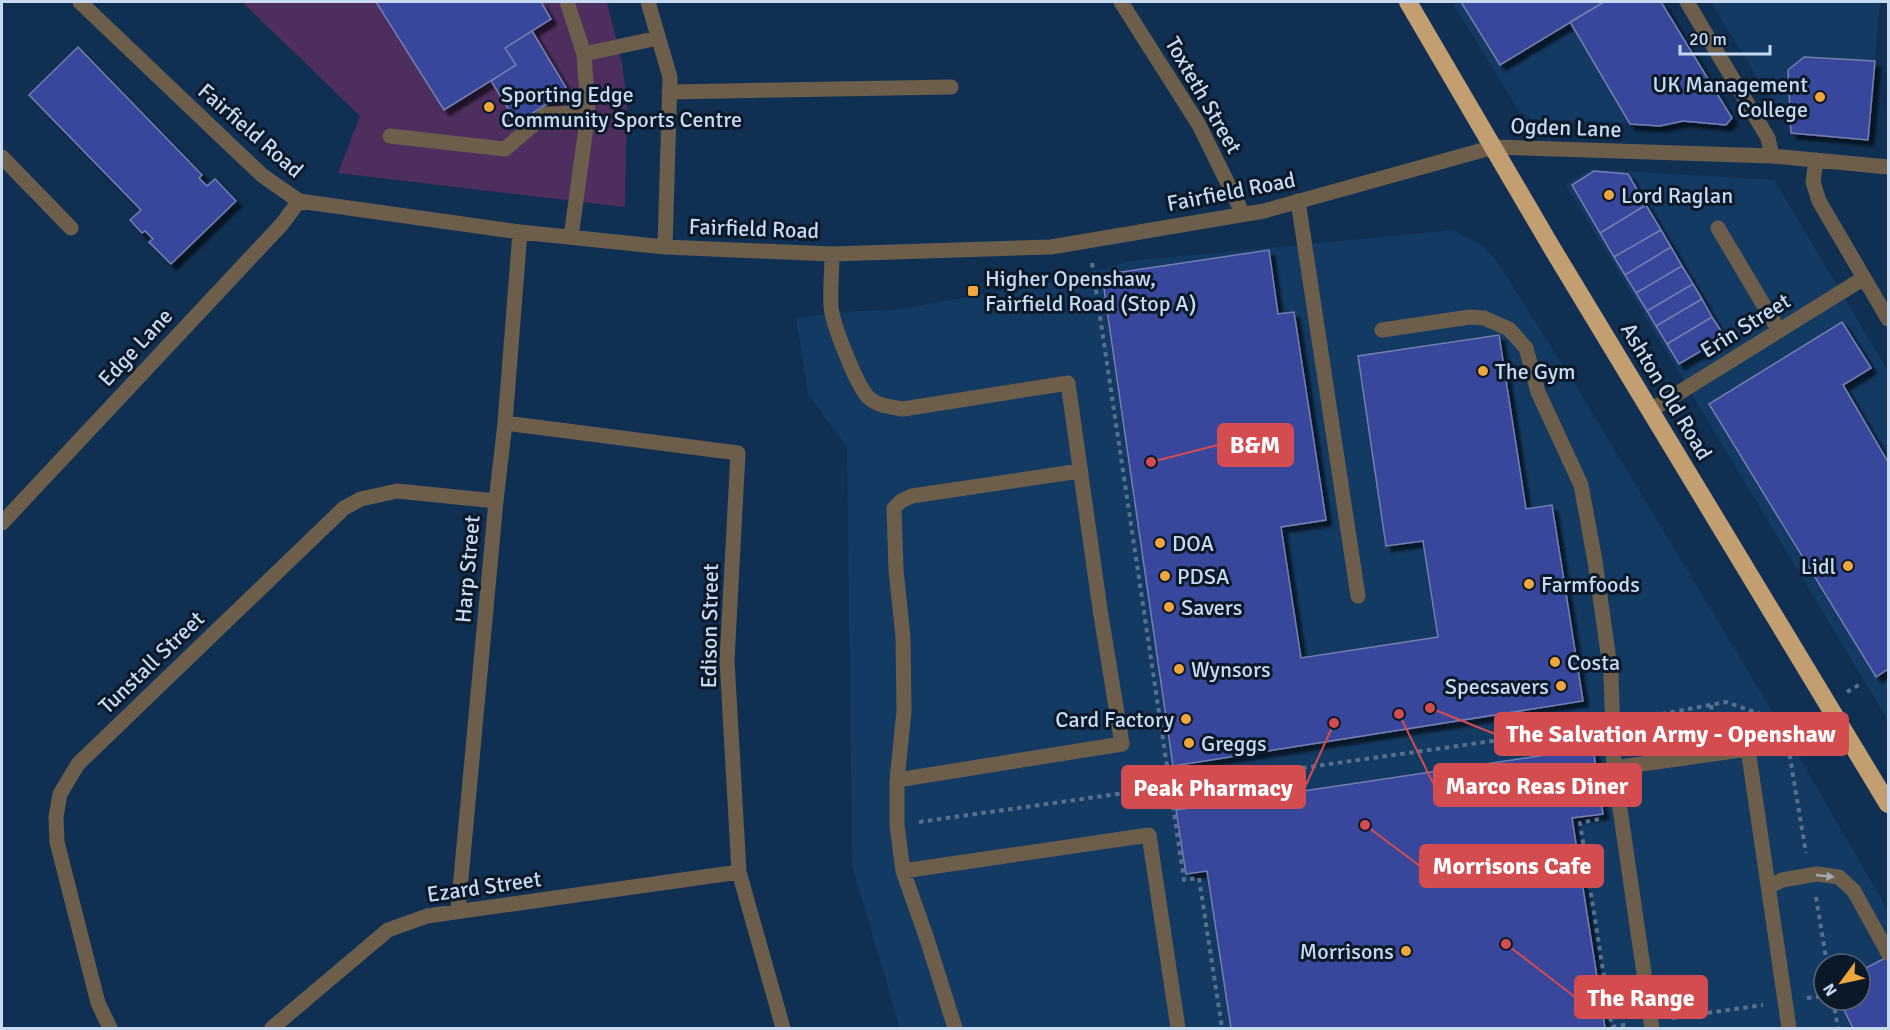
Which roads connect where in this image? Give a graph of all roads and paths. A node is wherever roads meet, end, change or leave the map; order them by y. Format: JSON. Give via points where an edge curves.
{"nodes":[{"id":1,"x":80,"y":2,"type":"edge"},
{"id":2,"x":567,"y":2,"type":"edge"},
{"id":3,"x":648,"y":2,"type":"edge"},
{"id":4,"x":1121,"y":2,"type":"edge"},
{"id":5,"x":1407,"y":2,"type":"edge"},
{"id":6,"x":1687,"y":2,"type":"edge"},
{"id":7,"x":658,"y":38,"type":"junction"},
{"id":8,"x":584,"y":54,"type":"junction"},
{"id":9,"x":951,"y":87,"type":"dead end"},
{"id":10,"x":669,"y":92,"type":"junction"},
{"id":11,"x":588,"y":113,"type":"junction"},
{"id":12,"x":390,"y":136,"type":"dead end"},
{"id":13,"x":1494,"y":147,"type":"junction"},
{"id":14,"x":1772,"y":156,"type":"junction"},
{"id":15,"x":2,"y":157,"type":"edge"},
{"id":16,"x":1816,"y":160,"type":"junction"},
{"id":17,"x":1888,"y":167,"type":"edge"},
{"id":18,"x":299,"y":201,"type":"junction"},
{"id":19,"x":1298,"y":201,"type":"junction"},
{"id":20,"x":1243,"y":214,"type":"junction"},
{"id":21,"x":72,"y":228,"type":"dead end"},
{"id":22,"x":1718,"y":228,"type":"dead end"},
{"id":23,"x":520,"y":232,"type":"junction"},
{"id":24,"x":571,"y":237,"type":"junction"},
{"id":25,"x":1089,"y":241,"type":"junction"},
{"id":26,"x":665,"y":247,"type":"junction"},
{"id":27,"x":832,"y":254,"type":"junction"},
{"id":28,"x":1864,"y":278,"type":"junction"},
{"id":29,"x":1888,"y":319,"type":"edge"},
{"id":30,"x":1382,"y":330,"type":"dead end"},
{"id":31,"x":1779,"y":331,"type":"junction"},
{"id":32,"x":1651,"y":410,"type":"junction"},
{"id":33,"x":505,"y":423,"type":"junction"},
{"id":34,"x":1080,"y":471,"type":"junction"},
{"id":35,"x":496,"y":501,"type":"junction"},
{"id":36,"x":2,"y":524,"type":"edge"},
{"id":37,"x":1358,"y":596,"type":"dead end"},
{"id":38,"x":1613,"y":723,"type":"junction"},
{"id":39,"x":1796,"y":723,"type":"dead end"},
{"id":40,"x":1614,"y":768,"type":"junction"},
{"id":41,"x":897,"y":780,"type":"junction"},
{"id":42,"x":1170,"y":787,"type":"junction"},
{"id":43,"x":1888,"y":804,"type":"edge"},
{"id":44,"x":1609,"y":818,"type":"dead end"},
{"id":45,"x":897,"y":825,"type":"junction"},
{"id":46,"x":739,"y":872,"type":"junction"},
{"id":47,"x":903,"y":872,"type":"junction"},
{"id":48,"x":1769,"y":887,"type":"junction"},
{"id":49,"x":1815,"y":887,"type":"dead end"},
{"id":50,"x":458,"y":910,"type":"junction"},
{"id":51,"x":1825,"y":952,"type":"edge"},
{"id":52,"x":1888,"y":953,"type":"edge"},
{"id":53,"x":1812,"y":998,"type":"edge"},
{"id":54,"x":1803,"y":999,"type":"dead end"},
{"id":55,"x":1765,"y":1005,"type":"dead end"},
{"id":56,"x":1835,"y":1012,"type":"edge"},
{"id":57,"x":1666,"y":1019,"type":"dead end"},
{"id":58,"x":110,"y":1029,"type":"edge"},
{"id":59,"x":272,"y":1029,"type":"edge"},
{"id":60,"x":783,"y":1029,"type":"edge"},
{"id":61,"x":955,"y":1029,"type":"edge"},
{"id":62,"x":1179,"y":1029,"type":"edge"},
{"id":63,"x":1222,"y":1029,"type":"edge"},
{"id":64,"x":1612,"y":1029,"type":"edge"},
{"id":65,"x":1652,"y":1029,"type":"edge"},
{"id":66,"x":1789,"y":1029,"type":"edge"},
{"id":67,"x":1838,"y":1029,"type":"edge"}],
"edges":[{"from":1,"to":18,"type":"street","name":"Fairfield Road","via":[[263,176]]},
{"from":2,"to":8,"type":"street"},
{"from":3,"to":7,"type":"street"},
{"from":4,"to":20,"type":"street","name":"Toxteth Street","via":[[1199,125]]},
{"from":5,"to":13,"type":"highway","name":"Ashton Old Road"},
{"from":6,"to":14,"type":"street","via":[[1768,138]]},
{"from":7,"to":8,"type":"street"},
{"from":7,"to":10,"type":"street","via":[[670,76]]},
{"from":8,"to":11,"type":"street"},
{"from":9,"to":10,"type":"street"},
{"from":10,"to":26,"type":"street"},
{"from":11,"to":12,"type":"street","via":[[546,114],[505,149]]},
{"from":11,"to":24,"type":"street"},
{"from":13,"to":14,"type":"street","name":"Ogden Lane"},
{"from":13,"to":19,"type":"street","name":"Fairfield Road"},
{"from":13,"to":32,"type":"highway","name":"Ashton Old Road"},
{"from":14,"to":16,"type":"street","name":"Ogden Lane"},
{"from":15,"to":21,"type":"street"},
{"from":16,"to":17,"type":"street","name":"Ogden Lane"},
{"from":16,"to":28,"type":"street","via":[[1813,182],[1819,201]]},
{"from":18,"to":23,"type":"street","name":"Fairfield Road"},
{"from":18,"to":36,"type":"street","name":"Edge Lane","via":[[282,224]]},
{"from":19,"to":20,"type":"street","name":"Fairfield Road"},
{"from":19,"to":37,"type":"street"},
{"from":20,"to":25,"type":"street","name":"Fairfield Road"},
{"from":22,"to":31,"type":"street"},
{"from":23,"to":24,"type":"street","name":"Fairfield Road"},
{"from":23,"to":33,"type":"street","name":"Harp Street"},
{"from":24,"to":26,"type":"street","name":"Fairfield Road"},
{"from":25,"to":27,"type":"street","name":"Fairfield Road","via":[[1051,247]]},
{"from":25,"to":42,"type":"path"},
{"from":26,"to":27,"type":"street","name":"Fairfield Road"},
{"from":27,"to":34,"type":"street","via":[[831,308],[868,397],[903,409],[1068,383]]},
{"from":28,"to":29,"type":"street"},
{"from":28,"to":31,"type":"street","name":"Erin Street"},
{"from":30,"to":38,"type":"street","via":[[1484,318],[1509,328],[1526,348],[1538,392],[1581,485],[1609,662]]},
{"from":31,"to":32,"type":"street","name":"Erin Street"},
{"from":32,"to":43,"type":"highway","name":"Ashton Old Road"},
{"from":33,"to":35,"type":"street","name":"Harp Street"},
{"from":33,"to":46,"type":"street","name":"Edison Street","via":[[738,453],[727,660]]},
{"from":34,"to":41,"type":"street","via":[[912,496],[894,508],[904,711]]},
{"from":34,"to":41,"type":"street","via":[[1122,744]]},
{"from":35,"to":50,"type":"street","name":"Harp Street"},
{"from":35,"to":58,"type":"street","name":"Tunstall Street","via":[[397,491],[361,499],[344,508],[78,764],[60,794],[57,843],[98,1003]]},
{"from":38,"to":39,"type":"path","via":[[1726,702],[1792,725]]},
{"from":38,"to":40,"type":"street"},
{"from":38,"to":42,"type":"path"},
{"from":40,"to":48,"type":"street","via":[[1748,749]]},
{"from":40,"to":65,"type":"street"},
{"from":41,"to":45,"type":"street"},
{"from":42,"to":45,"type":"path"},
{"from":42,"to":63,"type":"path","via":[[1184,880],[1199,878]]},
{"from":44,"to":64,"type":"path","via":[[1580,823]]},
{"from":45,"to":47,"type":"street"},
{"from":46,"to":50,"type":"street","name":"Ezard Street"},
{"from":46,"to":60,"type":"street","name":"Edison Street"},
{"from":47,"to":61,"type":"street"},
{"from":47,"to":62,"type":"street","via":[[1149,835]]},
{"from":48,"to":52,"type":"street","one_way":true,"via":[[1782,880],[1817,874],[1839,877],[1854,891]]},
{"from":48,"to":66,"type":"street"},
{"from":49,"to":51,"type":"path"},
{"from":50,"to":59,"type":"street","name":"Ezard Street","via":[[388,930]]},
{"from":53,"to":54,"type":"path"},
{"from":55,"to":57,"type":"path"},
{"from":56,"to":67,"type":"path"}]}
